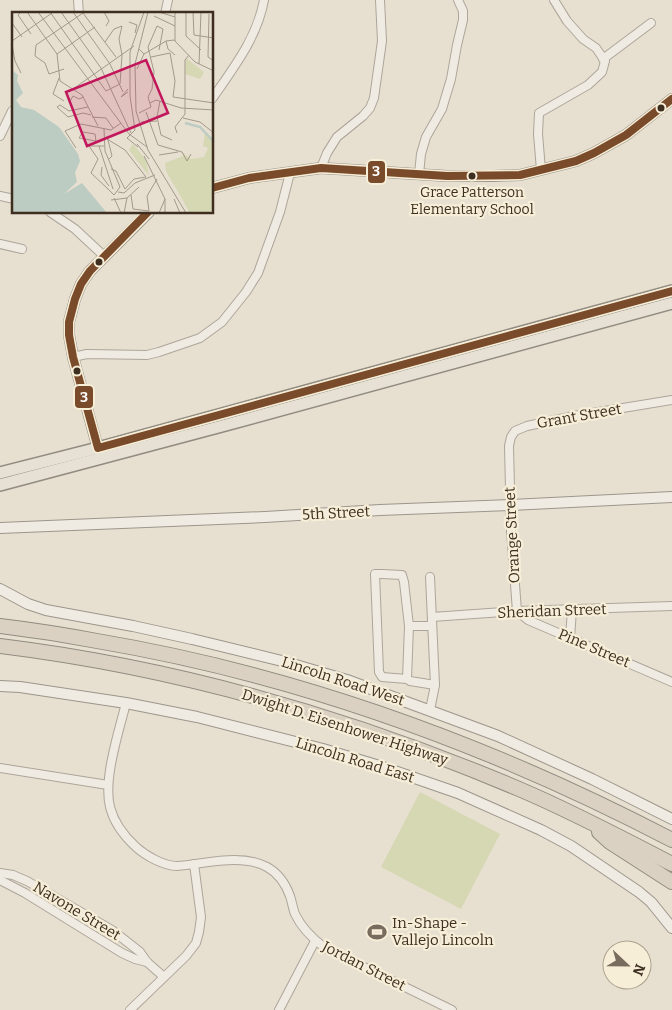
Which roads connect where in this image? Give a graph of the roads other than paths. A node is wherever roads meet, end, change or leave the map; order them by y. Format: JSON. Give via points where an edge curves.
{"nodes":[{"id":1,"x":264,"y":0,"type":"edge"},
{"id":2,"x":380,"y":0,"type":"edge"},
{"id":3,"x":458,"y":0,"type":"edge"},
{"id":4,"x":554,"y":0,"type":"edge"},
{"id":5,"x":651,"y":23,"type":"dead end"},
{"id":6,"x":603,"y":59,"type":"junction"},
{"id":7,"x":214,"y":96,"type":"edge"},
{"id":8,"x":672,"y":99,"type":"edge"},
{"id":9,"x":12,"y":113,"type":"edge"},
{"id":10,"x":0,"y":136,"type":"edge"},
{"id":11,"x":320,"y":168,"type":"junction"},
{"id":12,"x":541,"y":170,"type":"junction"},
{"id":13,"x":290,"y":173,"type":"junction"},
{"id":14,"x":420,"y":174,"type":"junction"},
{"id":15,"x":214,"y":187,"type":"edge"},
{"id":16,"x":53,"y":214,"type":"edge"},
{"id":17,"x":147,"y":214,"type":"edge"},
{"id":18,"x":0,"y":244,"type":"edge"},
{"id":19,"x":22,"y":249,"type":"dead end"},
{"id":20,"x":104,"y":256,"type":"junction"},
{"id":21,"x":672,"y":291,"type":"edge"},
{"id":22,"x":672,"y":303,"type":"edge"},
{"id":23,"x":73,"y":357,"type":"junction"},
{"id":24,"x":672,"y":400,"type":"edge"},
{"id":25,"x":100,"y":453,"type":"junction"},
{"id":26,"x":509,"y":458,"type":"joint"},
{"id":27,"x":0,"y":473,"type":"edge"},
{"id":28,"x":0,"y":485,"type":"edge"},
{"id":29,"x":672,"y":496,"type":"edge"},
{"id":30,"x":511,"y":505,"type":"junction"},
{"id":31,"x":0,"y":528,"type":"edge"},
{"id":32,"x":430,"y":577,"type":"dead end"},
{"id":33,"x":0,"y":589,"type":"edge"},
{"id":34,"x":672,"y":606,"type":"edge"},
{"id":35,"x":572,"y":610,"type":"junction"},
{"id":36,"x":517,"y":611,"type":"junction"},
{"id":37,"x":432,"y":616,"type":"junction"},
{"id":38,"x":0,"y":617,"type":"edge"},
{"id":39,"x":0,"y":626,"type":"edge"},
{"id":40,"x":409,"y":626,"type":"junction"},
{"id":41,"x":432,"y":626,"type":"junction"},
{"id":42,"x":570,"y":638,"type":"junction"},
{"id":43,"x":0,"y":646,"type":"edge"},
{"id":44,"x":131,"y":647,"type":"junction"},
{"id":45,"x":407,"y":679,"type":"junction"},
{"id":46,"x":672,"y":682,"type":"edge"},
{"id":47,"x":435,"y":684,"type":"junction"},
{"id":48,"x":0,"y":686,"type":"edge"},
{"id":49,"x":126,"y":703,"type":"junction"},
{"id":50,"x":430,"y":710,"type":"junction"},
{"id":51,"x":0,"y":768,"type":"edge"},
{"id":52,"x":108,"y":785,"type":"junction"},
{"id":53,"x":672,"y":819,"type":"edge"},
{"id":54,"x":586,"y":820,"type":"junction"},
{"id":55,"x":672,"y":840,"type":"edge"},
{"id":56,"x":194,"y":864,"type":"junction"},
{"id":57,"x":672,"y":864,"type":"edge"},
{"id":58,"x":0,"y":873,"type":"edge"},
{"id":59,"x":0,"y":880,"type":"edge"},
{"id":60,"x":672,"y":882,"type":"edge"},
{"id":61,"x":672,"y":928,"type":"edge"},
{"id":62,"x":315,"y":940,"type":"junction"},
{"id":63,"x":147,"y":962,"type":"junction"},
{"id":64,"x":164,"y":977,"type":"junction"},
{"id":65,"x":130,"y":1010,"type":"edge"},
{"id":66,"x":279,"y":1010,"type":"edge"},
{"id":67,"x":452,"y":1010,"type":"edge"}],
"edges":[{"from":1,"to":7,"type":"street","via":[[251,40]]},
{"from":2,"to":11,"type":"street","via":[[382,41],[374,98],[363,116],[337,137]]},
{"from":3,"to":14,"type":"street","via":[[463,20],[451,79],[442,109],[426,137]]},
{"from":4,"to":6,"type":"street","via":[[567,22],[596,48]]},
{"from":5,"to":6,"type":"street"},
{"from":6,"to":12,"type":"street","via":[[602,72],[588,85],[539,113]]},
{"from":8,"to":12,"type":"street","via":[[626,135],[594,153]]},
{"from":9,"to":10,"type":"street"},
{"from":11,"to":13,"type":"street"},
{"from":11,"to":14,"type":"street"},
{"from":12,"to":14,"type":"street","via":[[493,176]]},
{"from":13,"to":15,"type":"street","via":[[249,178]]},
{"from":13,"to":23,"type":"street","via":[[258,273],[222,322],[200,338],[147,355],[87,354]]},
{"from":16,"to":20,"type":"street","via":[[75,228]]},
{"from":17,"to":20,"type":"street"},
{"from":18,"to":19,"type":"street"},
{"from":20,"to":23,"type":"street","via":[[81,284],[75,299],[69,322]]},
{"from":21,"to":25,"type":"main road"},
{"from":22,"to":25,"type":"main road"},
{"from":23,"to":25,"type":"street"},
{"from":24,"to":26,"type":"street","name":"Grant Street","via":[[527,426],[515,431],[511,437]]},
{"from":25,"to":27,"type":"main road"},
{"from":25,"to":28,"type":"main road"},
{"from":26,"to":30,"type":"street","name":"Orange Street"},
{"from":29,"to":30,"type":"street","name":"5th Street"},
{"from":30,"to":31,"type":"street","name":"5th Street"},
{"from":30,"to":36,"type":"street","name":"Orange Street"},
{"from":32,"to":37,"type":"street"},
{"from":33,"to":50,"type":"street","name":"Lincoln Road West","via":[[46,610],[158,631],[282,661]]},
{"from":34,"to":35,"type":"street","name":"Sheridan Street"},
{"from":35,"to":36,"type":"street","name":"Sheridan Street"},
{"from":35,"to":42,"type":"street"},
{"from":36,"to":37,"type":"street","name":"Sheridan Street"},
{"from":36,"to":42,"type":"street","name":"Pine Street","via":[[528,620]]},
{"from":37,"to":41,"type":"street"},
{"from":38,"to":44,"type":"highway","via":[[82,629]]},
{"from":39,"to":44,"type":"highway","name":"Dwight D. Eisenhower Highway"},
{"from":40,"to":41,"type":"street"},
{"from":40,"to":45,"type":"street"},
{"from":40,"to":45,"type":"street","via":[[402,576],[375,574],[380,672],[382,677]]},
{"from":41,"to":47,"type":"street"},
{"from":42,"to":46,"type":"street","name":"Pine Street"},
{"from":43,"to":54,"type":"highway","name":"Dwight D. Eisenhower Highway","via":[[168,675],[316,714],[458,764]]},
{"from":44,"to":55,"type":"highway","name":"Dwight D. Eisenhower Highway","via":[[264,678],[420,728],[555,782]]},
{"from":45,"to":47,"type":"street"},
{"from":47,"to":50,"type":"street"},
{"from":48,"to":49,"type":"street","name":"Lincoln Road East"},
{"from":49,"to":52,"type":"street","name":"Jordan Street"},
{"from":49,"to":61,"type":"street","name":"Lincoln Road East","via":[[197,717],[323,749],[458,793],[571,846],[639,892]]},
{"from":50,"to":53,"type":"street","name":"Lincoln Road West","via":[[525,748]]},
{"from":51,"to":52,"type":"street"},
{"from":52,"to":56,"type":"street","name":"Jordan Street","via":[[109,806],[124,836],[152,859],[174,866]]},
{"from":54,"to":57,"type":"highway","name":"Dwight D. Eisenhower Highway"},
{"from":54,"to":60,"type":"highway","via":[[610,842]]},
{"from":56,"to":62,"type":"street","name":"Jordan Street","via":[[239,861],[274,872],[284,883],[296,915],[308,935]]},
{"from":56,"to":64,"type":"street","via":[[201,917],[199,932],[196,943],[186,956]]},
{"from":58,"to":63,"type":"street","name":"Navone Street","via":[[27,881],[112,930],[140,952]]},
{"from":59,"to":63,"type":"street","name":"Navone Street","via":[[128,956]]},
{"from":62,"to":66,"type":"street"},
{"from":62,"to":67,"type":"street","name":"Jordan Street","via":[[325,948]]},
{"from":63,"to":64,"type":"street","name":"Navone Street"},
{"from":64,"to":65,"type":"street"}]}
